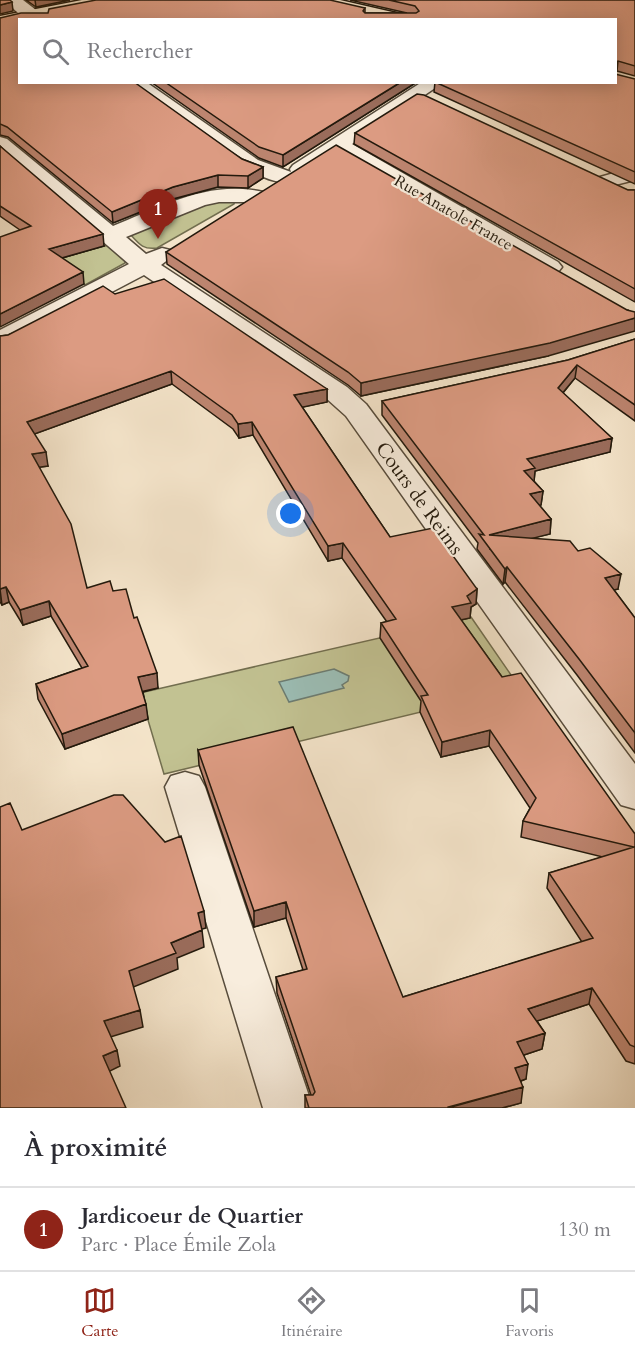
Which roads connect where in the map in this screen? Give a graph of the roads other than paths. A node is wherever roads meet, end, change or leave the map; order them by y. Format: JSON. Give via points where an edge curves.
{"nodes":[{"id":1,"x":14,"y":0,"type":"edge"},
{"id":2,"x":105,"y":0,"type":"edge"},
{"id":3,"x":345,"y":0,"type":"edge"},
{"id":4,"x":313,"y":1,"type":"edge"},
{"id":5,"x":36,"y":17,"type":"edge"},
{"id":6,"x":372,"y":18,"type":"edge"},
{"id":7,"x":398,"y":18,"type":"edge"},
{"id":8,"x":410,"y":18,"type":"edge"},
{"id":9,"x":18,"y":19,"type":"edge"},
{"id":10,"x":0,"y":21,"type":"edge"},
{"id":11,"x":136,"y":84,"type":"edge"},
{"id":12,"x":432,"y":84,"type":"edge"},
{"id":13,"x":414,"y":96,"type":"junction"},
{"id":14,"x":438,"y":103,"type":"edge"},
{"id":15,"x":0,"y":143,"type":"edge"},
{"id":16,"x":335,"y":147,"type":"junction"},
{"id":17,"x":635,"y":173,"type":"edge"},
{"id":18,"x":287,"y":177,"type":"junction"},
{"id":19,"x":635,"y":194,"type":"edge"},
{"id":20,"x":255,"y":197,"type":"junction"},
{"id":21,"x":224,"y":217,"type":"edge"},
{"id":22,"x":112,"y":235,"type":"junction"},
{"id":23,"x":179,"y":244,"type":"edge"},
{"id":24,"x":145,"y":265,"type":"junction"},
{"id":25,"x":564,"y":275,"type":"edge"},
{"id":26,"x":0,"y":340,"type":"edge"},
{"id":27,"x":185,"y":787,"type":"dead end"},
{"id":28,"x":635,"y":794,"type":"edge"},
{"id":29,"x":288,"y":1108,"type":"edge"}],
"edges":[{"from":1,"to":5,"type":"street"},
{"from":2,"to":5,"type":"main road"},
{"from":3,"to":8,"type":"main road"},
{"from":4,"to":6,"type":"main road"},
{"from":4,"to":7,"type":"main road"},
{"from":9,"to":10,"type":"main road"},
{"from":11,"to":18,"type":"street","via":[[251,164]]},
{"from":12,"to":13,"type":"street"},
{"from":13,"to":14,"type":"street"},
{"from":13,"to":16,"type":"street"},
{"from":15,"to":22,"type":"street","name":"Cours de Reims"},
{"from":16,"to":18,"type":"street"},
{"from":16,"to":25,"type":"street","name":"Rue Anatole France","via":[[346,149]]},
{"from":17,"to":19,"type":"street","via":[[600,178]]},
{"from":18,"to":20,"type":"street"},
{"from":20,"to":21,"type":"street"},
{"from":20,"to":22,"type":"street","via":[[237,193],[208,197]]},
{"from":22,"to":24,"type":"street","name":"Cours de Reims"},
{"from":23,"to":24,"type":"street"},
{"from":24,"to":26,"type":"street"},
{"from":24,"to":28,"type":"street","name":"Cours de Reims","via":[[337,393],[367,408]]},
{"from":27,"to":29,"type":"street"}]}
